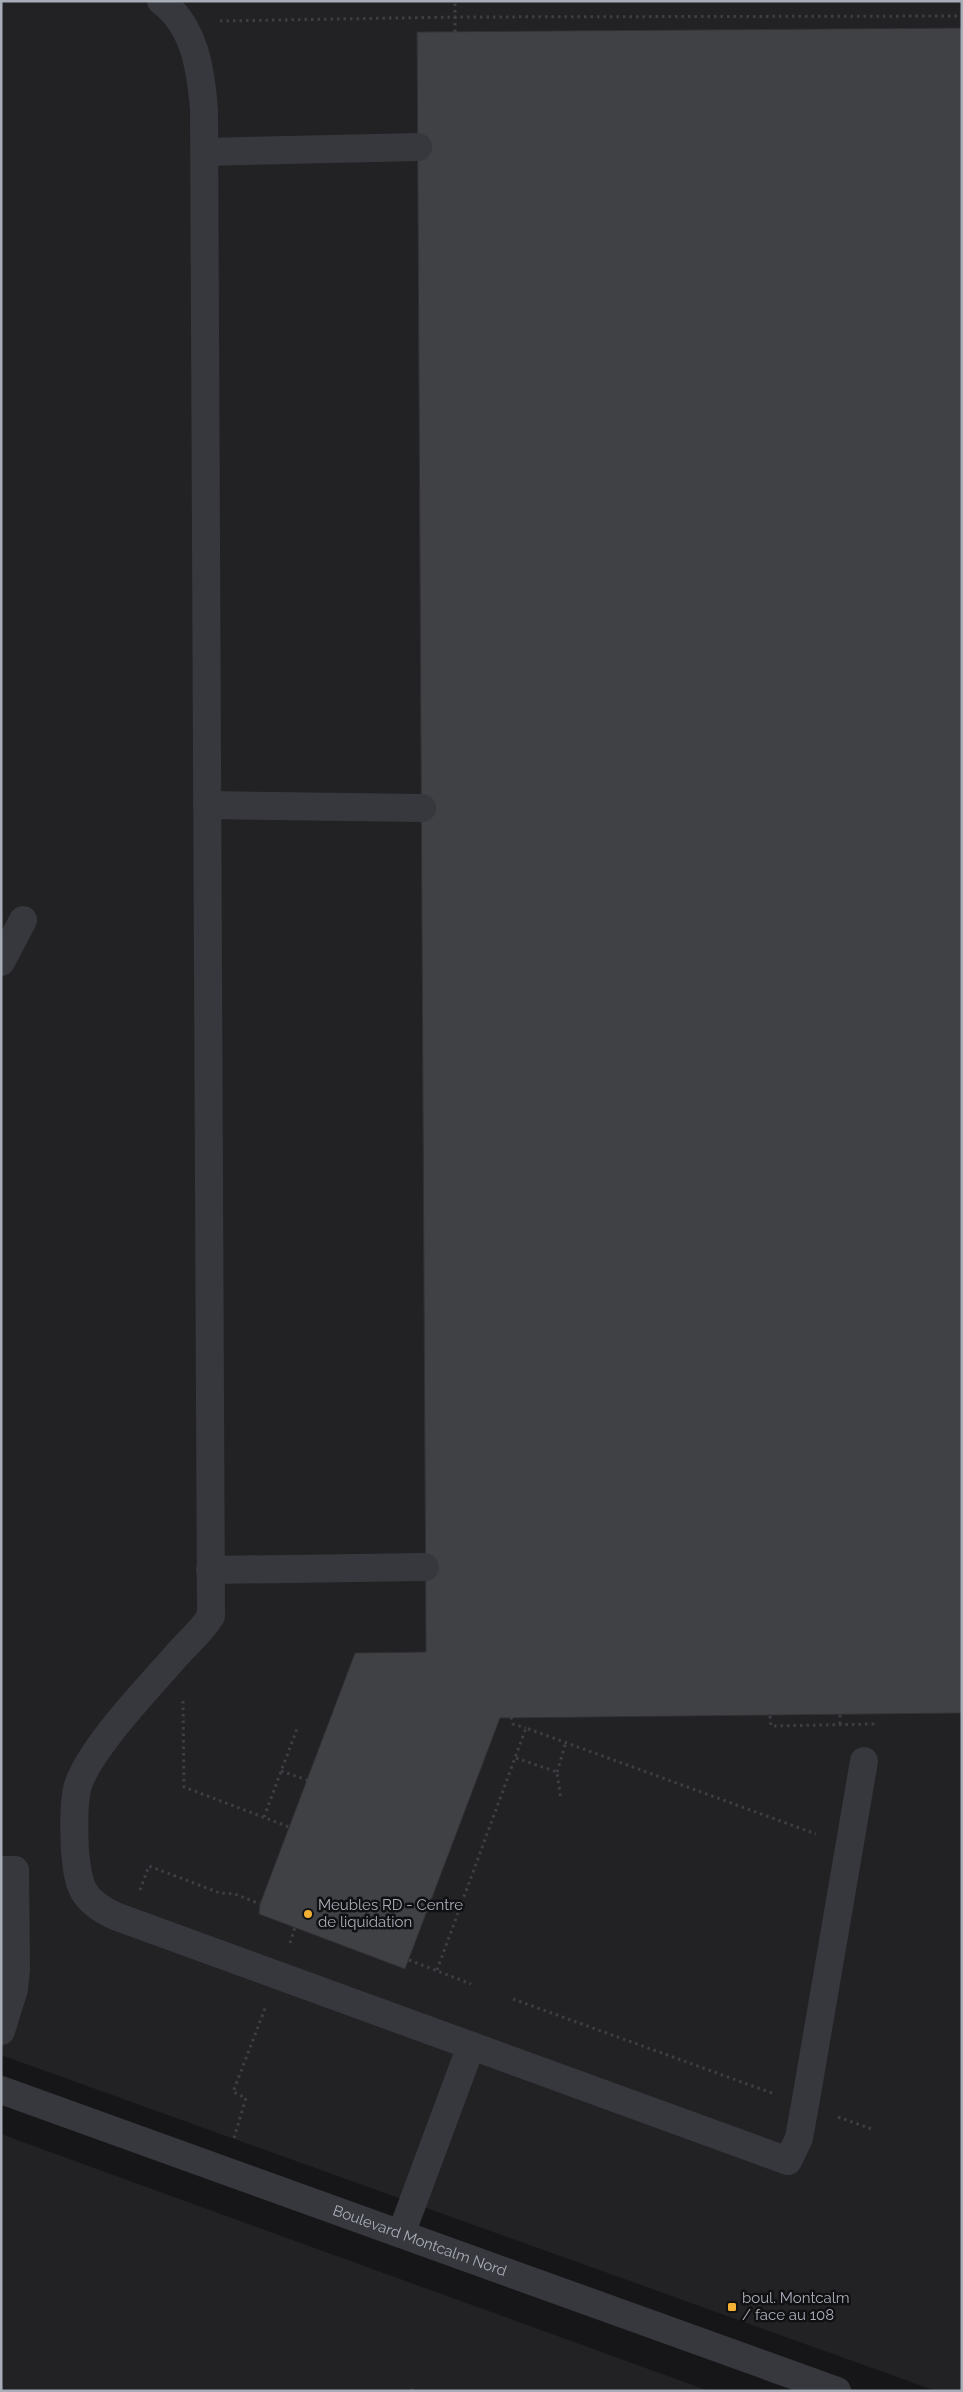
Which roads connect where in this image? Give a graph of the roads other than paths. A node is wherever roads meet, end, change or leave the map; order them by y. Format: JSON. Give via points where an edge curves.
{"nodes":[{"id":1,"x":161,"y":1,"type":"edge"},
{"id":2,"x":418,"y":147,"type":"dead end"},
{"id":3,"x":205,"y":152,"type":"junction"},
{"id":4,"x":207,"y":805,"type":"junction"},
{"id":5,"x":422,"y":808,"type":"dead end"},
{"id":6,"x":23,"y":920,"type":"dead end"},
{"id":7,"x":1,"y":962,"type":"edge"},
{"id":8,"x":425,"y":1566,"type":"dead end"},
{"id":9,"x":210,"y":1570,"type":"junction"},
{"id":10,"x":864,"y":1761,"type":"dead end"},
{"id":11,"x":1,"y":1870,"type":"edge"},
{"id":12,"x":1,"y":2031,"type":"edge"},
{"id":13,"x":471,"y":2046,"type":"junction"},
{"id":14,"x":1,"y":2090,"type":"edge"},
{"id":15,"x":401,"y":2234,"type":"junction"},
{"id":16,"x":837,"y":2391,"type":"edge"}],
"edges":[{"from":1,"to":3,"type":"street","via":[[186,31],[198,61]]},
{"from":2,"to":3,"type":"street"},
{"from":3,"to":4,"type":"street"},
{"from":4,"to":5,"type":"street"},
{"from":4,"to":9,"type":"street"},
{"from":6,"to":7,"type":"street"},
{"from":8,"to":9,"type":"street"},
{"from":9,"to":13,"type":"street","via":[[211,1616],[98,1750],[81,1778],[76,1797],[75,1840],[76,1866],[82,1891],[97,1908],[115,1916]]},
{"from":10,"to":13,"type":"street","via":[[799,2138],[788,2161]]},
{"from":11,"to":12,"type":"street","via":[[15,1870],[17,1946],[14,1989]]},
{"from":13,"to":15,"type":"street"},
{"from":14,"to":15,"type":"street","name":"Boulevard Montcalm Nord"},
{"from":15,"to":16,"type":"street","name":"Boulevard Montcalm Nord"}]}
